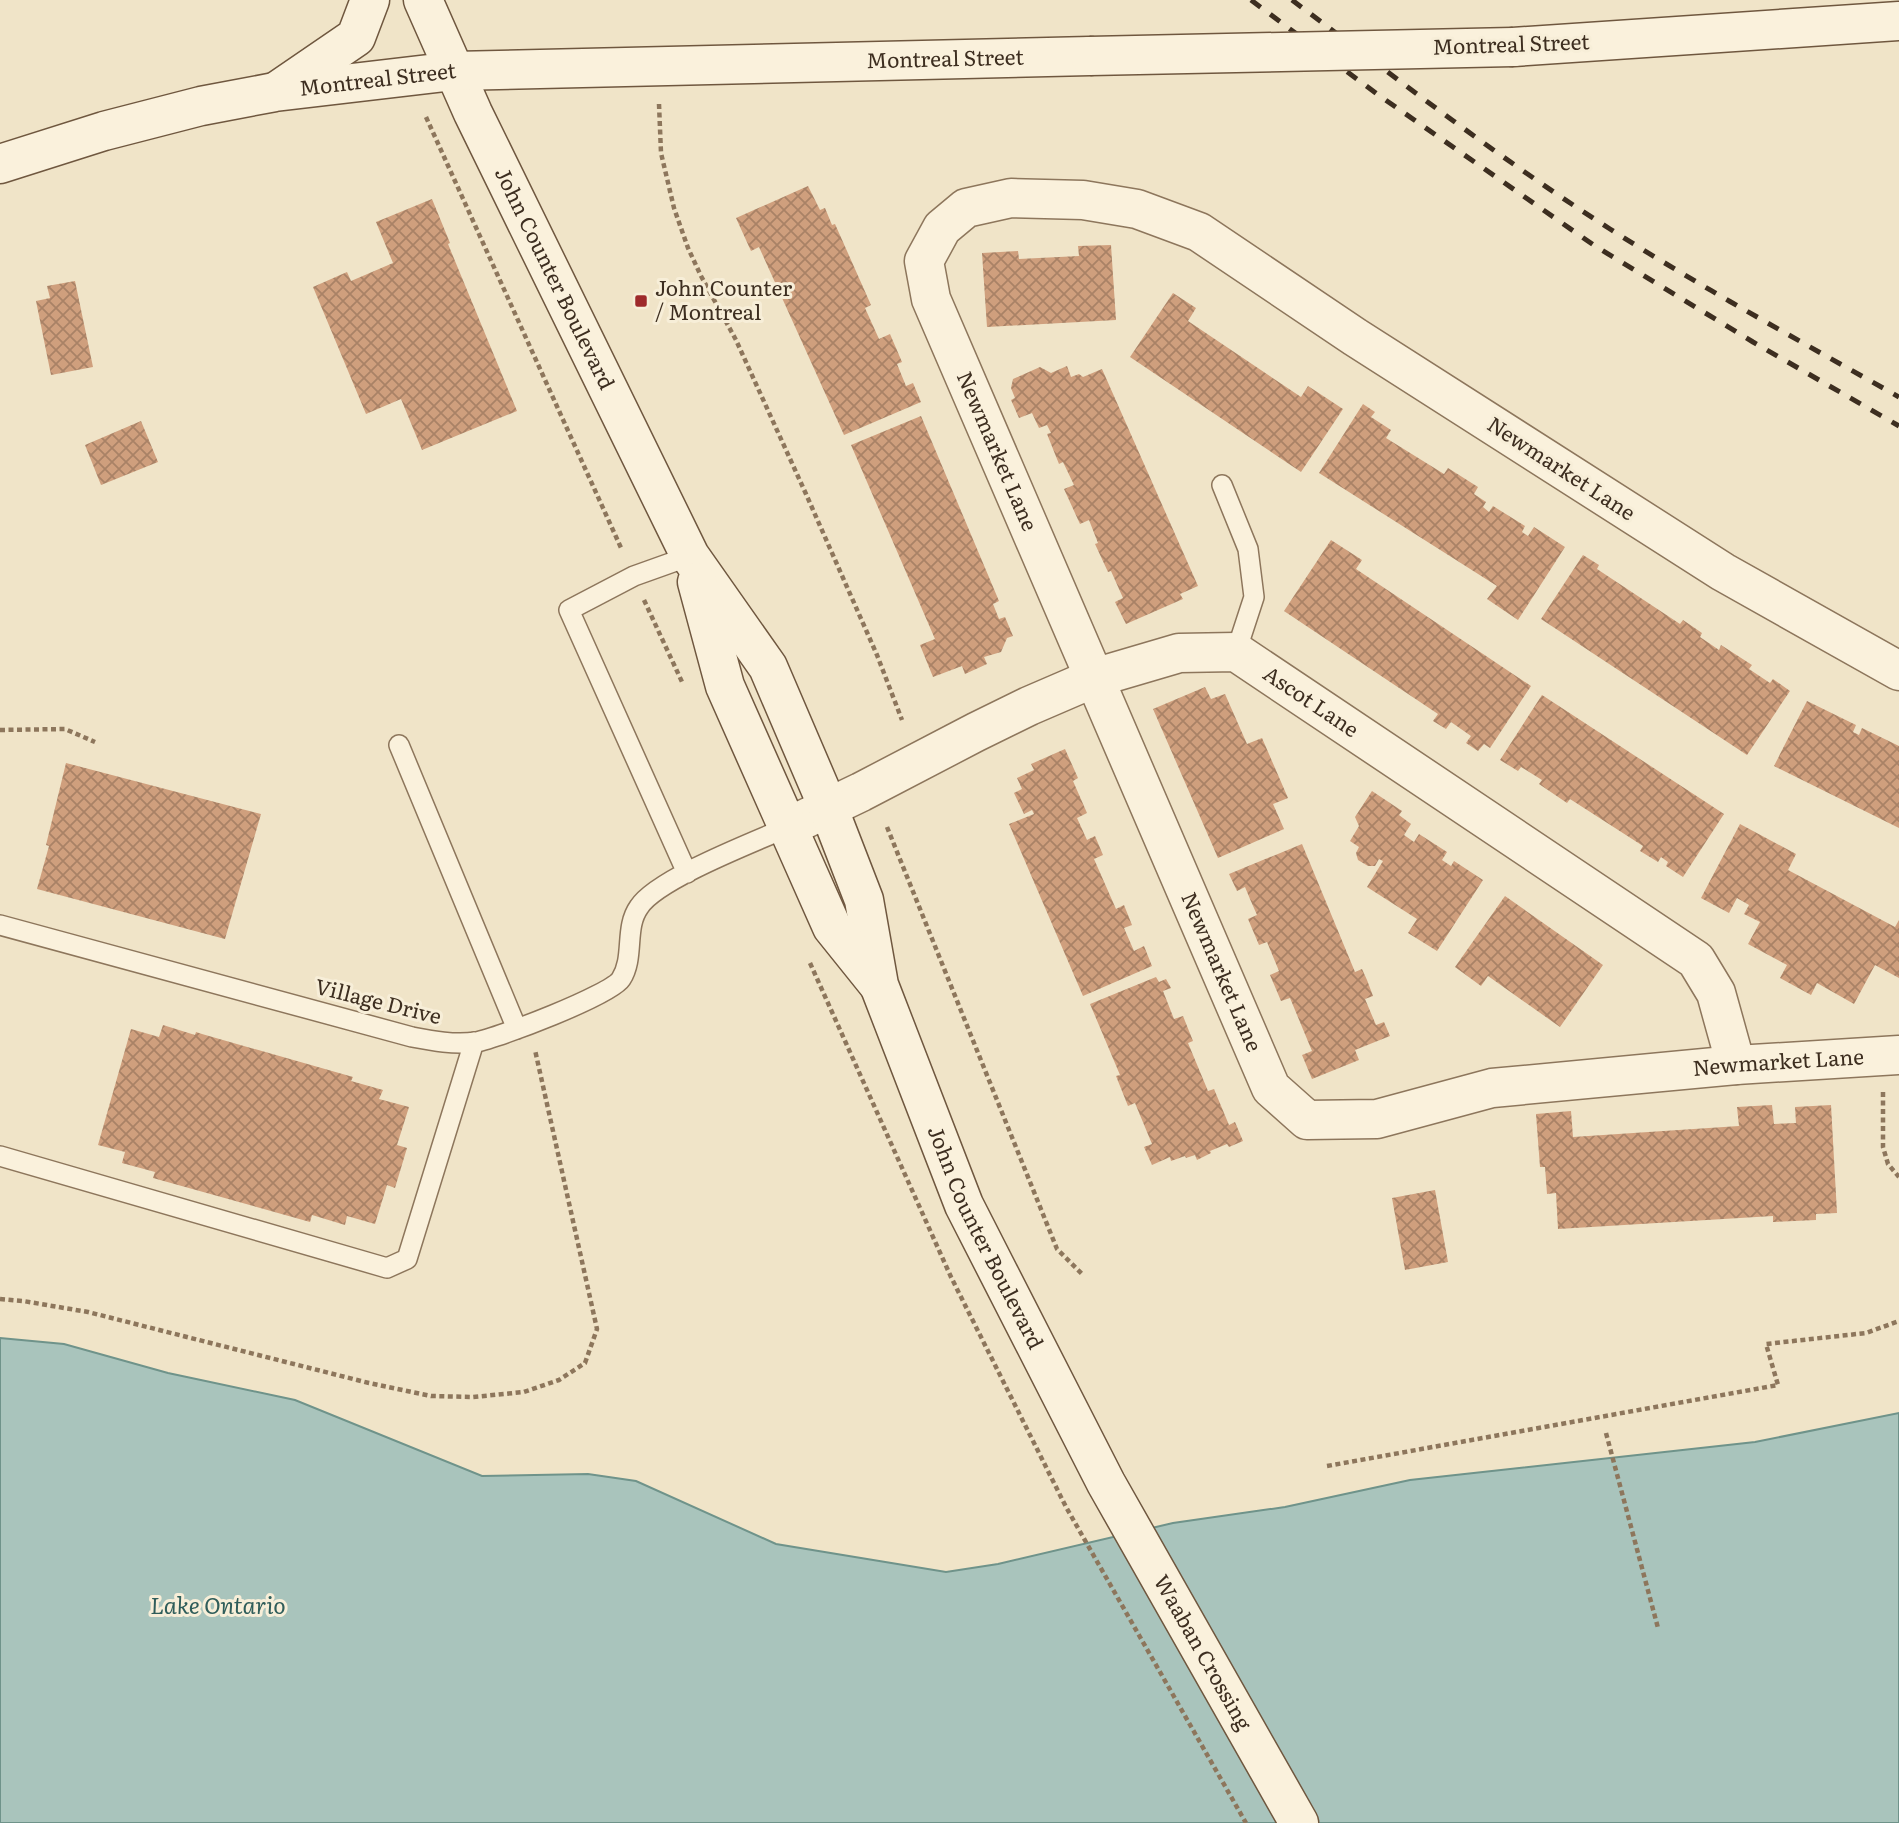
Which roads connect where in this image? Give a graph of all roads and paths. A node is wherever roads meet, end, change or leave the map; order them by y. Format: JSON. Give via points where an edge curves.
{"nodes":[{"id":1,"x":370,"y":0,"type":"edge"},
{"id":2,"x":423,"y":0,"type":"edge"},
{"id":3,"x":1899,"y":21,"type":"edge"},
{"id":4,"x":454,"y":71,"type":"junction"},
{"id":5,"x":275,"y":92,"type":"junction"},
{"id":6,"x":659,"y":103,"type":"dead end"},
{"id":7,"x":426,"y":117,"type":"dead end"},
{"id":8,"x":0,"y":164,"type":"edge"},
{"id":9,"x":1222,"y":485,"type":"dead end"},
{"id":10,"x":690,"y":556,"type":"junction"},
{"id":11,"x":634,"y":576,"type":"junction"},
{"id":12,"x":1236,"y":652,"type":"junction"},
{"id":13,"x":1899,"y":671,"type":"edge"},
{"id":14,"x":1094,"y":678,"type":"junction"},
{"id":15,"x":685,"y":688,"type":"dead end"},
{"id":16,"x":902,"y":720,"type":"dead end"},
{"id":17,"x":0,"y":730,"type":"edge"},
{"id":18,"x":95,"y":742,"type":"dead end"},
{"id":19,"x":399,"y":745,"type":"dead end"},
{"id":20,"x":828,"y":807,"type":"junction"},
{"id":21,"x":788,"y":827,"type":"junction"},
{"id":22,"x":887,"y":827,"type":"dead end"},
{"id":23,"x":687,"y":873,"type":"junction"},
{"id":24,"x":0,"y":925,"type":"edge"},
{"id":25,"x":879,"y":985,"type":"junction"},
{"id":26,"x":517,"y":1029,"type":"junction"},
{"id":27,"x":474,"y":1042,"type":"junction"},
{"id":28,"x":534,"y":1049,"type":"dead end"},
{"id":29,"x":1891,"y":1056,"type":"edge"},
{"id":30,"x":1736,"y":1065,"type":"junction"},
{"id":31,"x":0,"y":1156,"type":"edge"},
{"id":32,"x":1899,"y":1177,"type":"edge"},
{"id":33,"x":1083,"y":1275,"type":"dead end"},
{"id":34,"x":0,"y":1299,"type":"edge"},
{"id":35,"x":1899,"y":1321,"type":"edge"},
{"id":36,"x":1606,"y":1433,"type":"dead end"},
{"id":37,"x":1326,"y":1466,"type":"dead end"},
{"id":38,"x":1106,"y":1483,"type":"joint"},
{"id":39,"x":1066,"y":1507,"type":"dead end"},
{"id":40,"x":1658,"y":1628,"type":"dead end"},
{"id":41,"x":1246,"y":1823,"type":"edge"},
{"id":42,"x":1299,"y":1823,"type":"edge"}],
"edges":[{"from":1,"to":5,"type":"main road","via":[[356,37]]},
{"from":2,"to":4,"type":"main road","name":"John Counter Boulevard"},
{"from":3,"to":4,"type":"main road","name":"Montreal Street","bridge":true,"via":[[1513,47]]},
{"from":4,"to":5,"type":"main road","name":"Montreal Street"},
{"from":4,"to":10,"type":"main road","name":"John Counter Boulevard"},
{"from":5,"to":8,"type":"main road","name":"Montreal Street","via":[[176,112]]},
{"from":6,"to":16,"type":"path","via":[[661,153],[688,248],[806,494]]},
{"from":7,"to":11,"type":"path"},
{"from":9,"to":12,"type":"lane","via":[[1248,549],[1254,597]]},
{"from":10,"to":11,"type":"lane"},
{"from":10,"to":20,"type":"main road","name":"John Counter Boulevard","via":[[768,667]]},
{"from":10,"to":21,"type":"main road","name":"John Counter Boulevard","via":[[725,686]]},
{"from":11,"to":15,"type":"path"},
{"from":11,"to":23,"type":"lane","via":[[569,610]]},
{"from":12,"to":14,"type":"main road","via":[[1179,653]]},
{"from":12,"to":30,"type":"main road","name":"Ascot Lane","via":[[1696,960],[1716,993]]},
{"from":13,"to":14,"type":"main road","name":"Newmarket Lane","via":[[1723,572],[1199,232],[1137,209],[1083,200],[1011,198],[966,208],[942,228],[924,261],[931,299]]},
{"from":14,"to":20,"type":"main road"},
{"from":14,"to":30,"type":"main road","name":"Newmarket Lane","via":[[1271,1088],[1307,1120],[1377,1119],[1492,1088]]},
{"from":17,"to":18,"type":"path","via":[[65,729]]},
{"from":19,"to":26,"type":"lane"},
{"from":20,"to":21,"type":"main road"},
{"from":20,"to":25,"type":"main road","name":"John Counter Boulevard","via":[[864,900]]},
{"from":21,"to":23,"type":"lane","name":"Village Drive"},
{"from":21,"to":25,"type":"main road","name":"John Counter Boulevard","via":[[832,927]]},
{"from":22,"to":33,"type":"path","via":[[1057,1249]]},
{"from":23,"to":26,"type":"lane","name":"Village Drive","via":[[638,907],[621,980],[600,995]]},
{"from":24,"to":27,"type":"lane","name":"Village Drive","via":[[412,1037]]},
{"from":25,"to":38,"type":"main road","name":"John Counter Boulevard","via":[[964,1205]]},
{"from":26,"to":27,"type":"lane","name":"Village Drive"},
{"from":27,"to":31,"type":"lane","via":[[407,1259],[387,1268]]},
{"from":28,"to":34,"type":"path","via":[[597,1329],[585,1363],[559,1380],[524,1392],[473,1398],[431,1396],[88,1312]]},
{"from":29,"to":30,"type":"main road","name":"Newmarket Lane"},
{"from":29,"to":32,"type":"path","via":[[1883,1147],[1888,1164]]},
{"from":35,"to":37,"type":"path","via":[[1866,1333],[1766,1344],[1778,1385]]},
{"from":36,"to":40,"type":"path"},
{"from":38,"to":42,"type":"main road","name":"Waaban Crossing"},
{"from":39,"to":41,"type":"path"}]}
